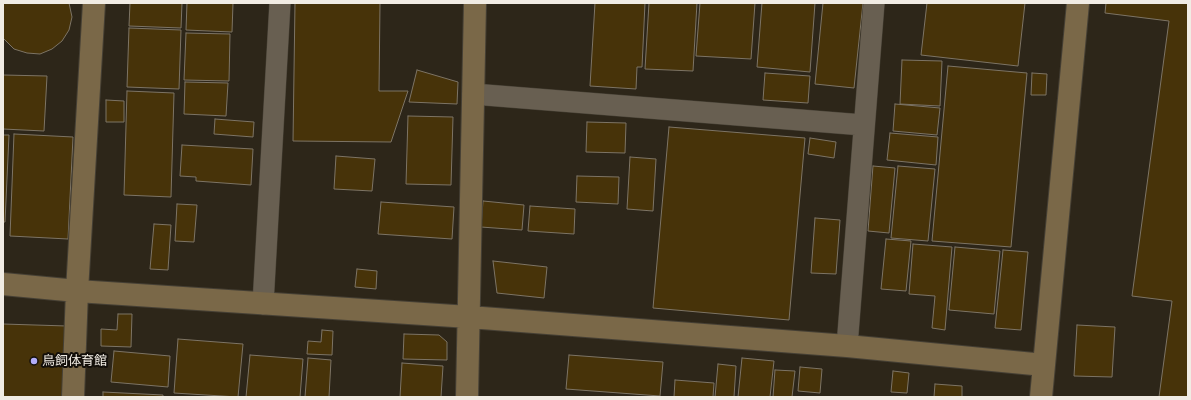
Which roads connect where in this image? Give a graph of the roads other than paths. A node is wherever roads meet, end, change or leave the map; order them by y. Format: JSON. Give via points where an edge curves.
{"nodes":[{"id":1,"x":94,"y":3,"type":"edge"},
{"id":2,"x":280,"y":3,"type":"edge"},
{"id":3,"x":474,"y":3,"type":"edge"},
{"id":4,"x":874,"y":3,"type":"edge"},
{"id":5,"x":1078,"y":3,"type":"edge"},
{"id":6,"x":473,"y":94,"type":"junction"},
{"id":7,"x":864,"y":125,"type":"junction"},
{"id":8,"x":3,"y":284,"type":"edge"},
{"id":9,"x":77,"y":291,"type":"junction"},
{"id":10,"x":263,"y":304,"type":"junction"},
{"id":11,"x":468,"y":317,"type":"junction"},
{"id":12,"x":847,"y":346,"type":"junction"},
{"id":13,"x":1044,"y":365,"type":"junction"},
{"id":14,"x":73,"y":397,"type":"edge"},
{"id":15,"x":467,"y":397,"type":"edge"},
{"id":16,"x":1041,"y":397,"type":"edge"}],
"edges":[{"from":1,"to":9,"type":"street"},
{"from":2,"to":10,"type":"street"},
{"from":3,"to":6,"type":"street"},
{"from":4,"to":7,"type":"street"},
{"from":5,"to":13,"type":"street"},
{"from":6,"to":7,"type":"street"},
{"from":6,"to":11,"type":"street"},
{"from":7,"to":12,"type":"street"},
{"from":8,"to":9,"type":"street"},
{"from":9,"to":10,"type":"street"},
{"from":9,"to":14,"type":"street"},
{"from":10,"to":11,"type":"street"},
{"from":11,"to":12,"type":"street"},
{"from":11,"to":15,"type":"street"},
{"from":12,"to":13,"type":"street"},
{"from":13,"to":16,"type":"street"}]}
